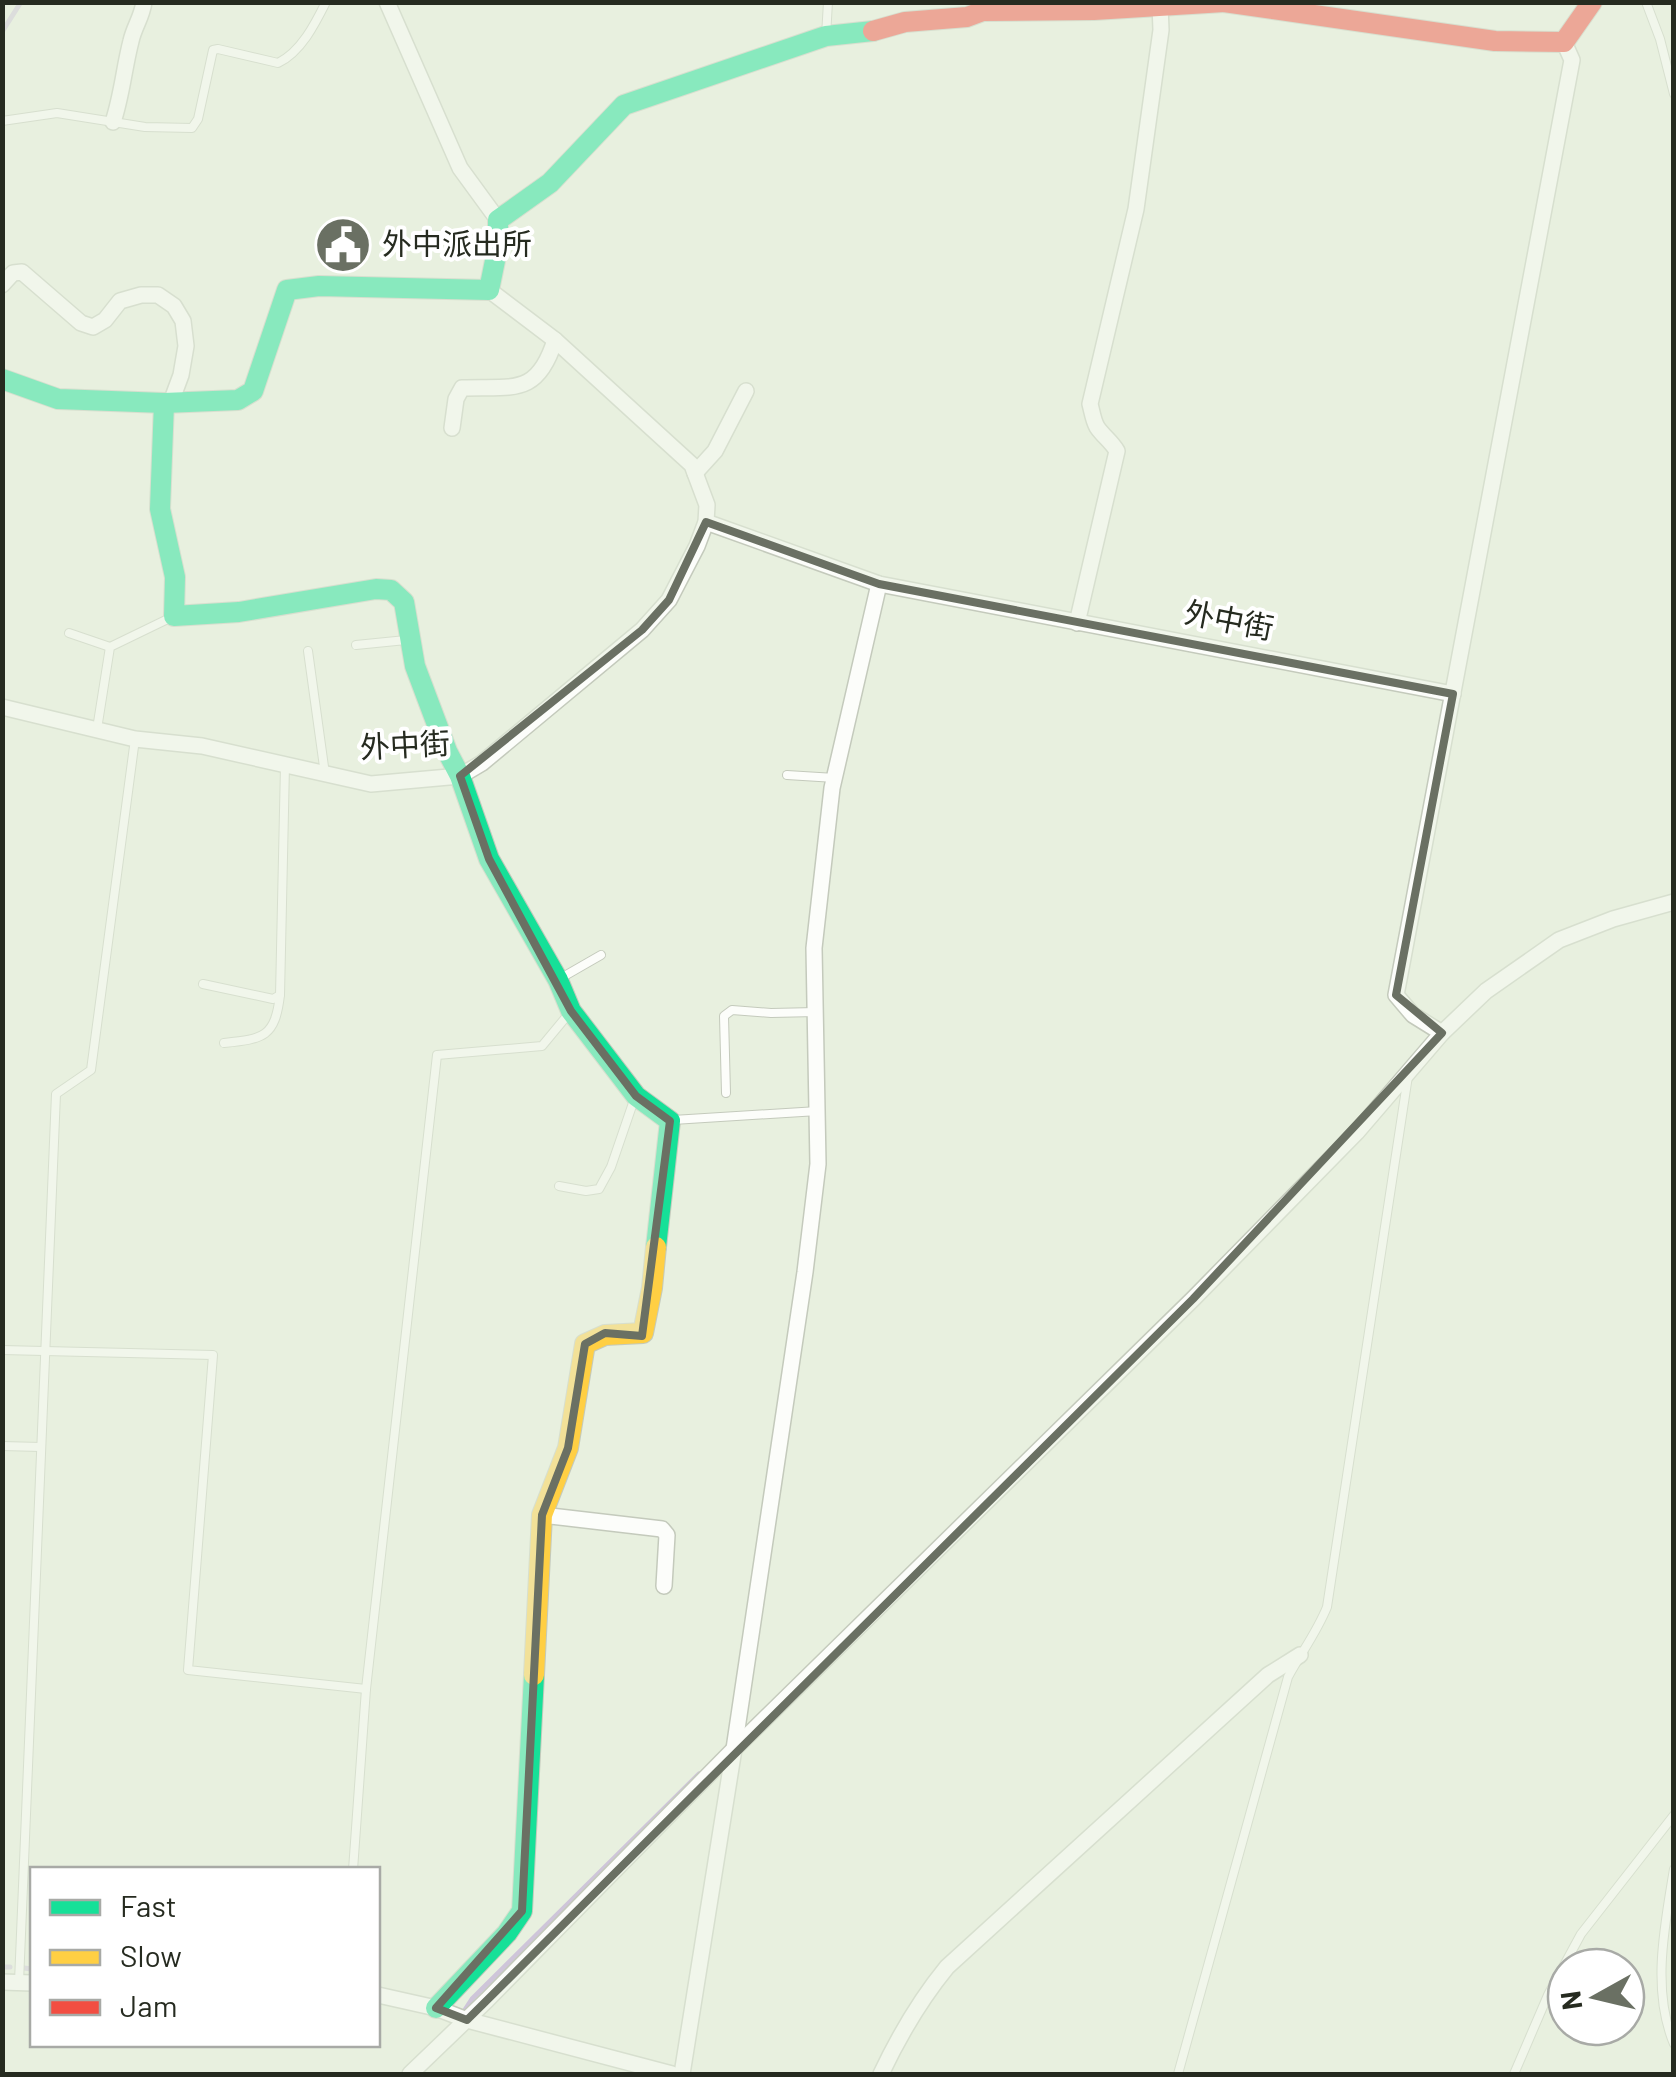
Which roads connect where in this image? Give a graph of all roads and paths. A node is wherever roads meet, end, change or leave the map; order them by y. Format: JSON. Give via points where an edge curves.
{"nodes":[{"id":1,"x":144,"y":2,"type":"edge"},
{"id":2,"x":326,"y":2,"type":"edge"},
{"id":3,"x":387,"y":2,"type":"edge"},
{"id":4,"x":828,"y":2,"type":"edge"},
{"id":5,"x":1592,"y":2,"type":"edge"},
{"id":6,"x":1646,"y":2,"type":"edge"},
{"id":7,"x":1221,"y":3,"type":"edge"},
{"id":8,"x":1160,"y":5,"type":"edge"},
{"id":9,"x":826,"y":36,"type":"junction"},
{"id":10,"x":1564,"y":42,"type":"junction"},
{"id":11,"x":1674,"y":94,"type":"edge"},
{"id":12,"x":2,"y":122,"type":"edge"},
{"id":13,"x":114,"y":122,"type":"junction"},
{"id":14,"x":498,"y":220,"type":"junction"},
{"id":15,"x":2,"y":286,"type":"edge"},
{"id":16,"x":490,"y":290,"type":"junction"},
{"id":17,"x":555,"y":340,"type":"junction"},
{"id":18,"x":2,"y":379,"type":"edge"},
{"id":19,"x":746,"y":391,"type":"dead end"},
{"id":20,"x":168,"y":402,"type":"junction"},
{"id":21,"x":452,"y":428,"type":"dead end"},
{"id":22,"x":695,"y":473,"type":"junction"},
{"id":23,"x":706,"y":522,"type":"junction"},
{"id":24,"x":879,"y":584,"type":"junction"},
{"id":25,"x":174,"y":616,"type":"junction"},
{"id":26,"x":1077,"y":623,"type":"junction"},
{"id":27,"x":69,"y":633,"type":"dead end"},
{"id":28,"x":411,"y":639,"type":"junction"},
{"id":29,"x":356,"y":646,"type":"dead end"},
{"id":30,"x":110,"y":647,"type":"junction"},
{"id":31,"x":308,"y":651,"type":"dead end"},
{"id":32,"x":1454,"y":694,"type":"junction"},
{"id":33,"x":2,"y":707,"type":"edge"},
{"id":34,"x":97,"y":730,"type":"junction"},
{"id":35,"x":135,"y":739,"type":"junction"},
{"id":36,"x":285,"y":765,"type":"junction"},
{"id":37,"x":325,"y":774,"type":"junction"},
{"id":38,"x":787,"y":774,"type":"dead end"},
{"id":39,"x":460,"y":776,"type":"junction"},
{"id":40,"x":835,"y":778,"type":"junction"},
{"id":41,"x":1674,"y":902,"type":"edge"},
{"id":42,"x":601,"y":955,"type":"dead end"},
{"id":43,"x":558,"y":980,"type":"junction"},
{"id":44,"x":202,"y":984,"type":"dead end"},
{"id":45,"x":280,"y":995,"type":"junction"},
{"id":46,"x":571,"y":1012,"type":"junction"},
{"id":47,"x":816,"y":1012,"type":"junction"},
{"id":48,"x":1442,"y":1032,"type":"junction"},
{"id":49,"x":224,"y":1043,"type":"dead end"},
{"id":50,"x":1409,"y":1071,"type":"junction"},
{"id":51,"x":726,"y":1093,"type":"dead end"},
{"id":52,"x":636,"y":1096,"type":"junction"},
{"id":53,"x":818,"y":1111,"type":"junction"},
{"id":54,"x":670,"y":1121,"type":"junction"},
{"id":55,"x":559,"y":1186,"type":"dead end"},
{"id":56,"x":2,"y":1350,"type":"edge"},
{"id":57,"x":45,"y":1351,"type":"junction"},
{"id":58,"x":2,"y":1446,"type":"edge"},
{"id":59,"x":41,"y":1446,"type":"junction"},
{"id":60,"x":542,"y":1515,"type":"junction"},
{"id":61,"x":664,"y":1586,"type":"dead end"},
{"id":62,"x":1300,"y":1655,"type":"junction"},
{"id":63,"x":366,"y":1689,"type":"junction"},
{"id":64,"x":734,"y":1749,"type":"junction"},
{"id":65,"x":1674,"y":1816,"type":"edge"},
{"id":66,"x":353,"y":1867,"type":"edge"},
{"id":67,"x":1674,"y":1868,"type":"edge"},
{"id":68,"x":18,"y":1982,"type":"edge"},
{"id":69,"x":380,"y":1995,"type":"edge"},
{"id":70,"x":436,"y":2008,"type":"junction"},
{"id":71,"x":467,"y":2020,"type":"junction"},
{"id":72,"x":1674,"y":2044,"type":"edge"},
{"id":73,"x":410,"y":2074,"type":"edge"},
{"id":74,"x":672,"y":2074,"type":"edge"},
{"id":75,"x":682,"y":2074,"type":"edge"},
{"id":76,"x":882,"y":2074,"type":"edge"},
{"id":77,"x":1178,"y":2074,"type":"edge"},
{"id":78,"x":1514,"y":2074,"type":"edge"}],
"edges":[{"from":1,"to":13,"type":"street"},
{"from":2,"to":13,"type":"lane","via":[[286,60],[213,50],[192,128]]},
{"from":3,"to":14,"type":"street","via":[[460,168]]},
{"from":4,"to":9,"type":"lane"},
{"from":5,"to":10,"type":"street"},
{"from":6,"to":11,"type":"lane"},
{"from":7,"to":8,"type":"street"},
{"from":7,"to":10,"type":"street","via":[[1495,41]]},
{"from":8,"to":9,"type":"street","via":[[983,12]]},
{"from":8,"to":26,"type":"street","via":[[1136,209],[1090,404],[1095,424],[1117,451]]},
{"from":9,"to":14,"type":"street","via":[[624,105],[550,183]]},
{"from":10,"to":32,"type":"street","via":[[1572,60]]},
{"from":12,"to":13,"type":"lane","via":[[57,113]]},
{"from":14,"to":16,"type":"street"},
{"from":15,"to":20,"type":"street","via":[[22,272],[92,326],[120,302],[142,295],[158,295],[174,306],[186,346],[182,375]]},
{"from":16,"to":17,"type":"street"},
{"from":16,"to":20,"type":"street","via":[[287,290],[253,391],[238,400]]},
{"from":17,"to":21,"type":"street","via":[[549,360],[518,388],[462,388]]},
{"from":17,"to":22,"type":"street"},
{"from":18,"to":20,"type":"street","via":[[58,399]]},
{"from":19,"to":22,"type":"street","via":[[715,451]]},
{"from":20,"to":25,"type":"street","via":[[160,509],[175,578]]},
{"from":22,"to":23,"type":"street"},
{"from":23,"to":24,"type":"street","name":"外中街"},
{"from":23,"to":39,"type":"street","name":"外中街","via":[[668,600],[642,630]]},
{"from":24,"to":26,"type":"street","name":"外中街"},
{"from":24,"to":40,"type":"street"},
{"from":25,"to":28,"type":"street","via":[[391,590],[404,602]]},
{"from":25,"to":30,"type":"lane"},
{"from":26,"to":32,"type":"street","name":"外中街"},
{"from":27,"to":30,"type":"lane"},
{"from":28,"to":29,"type":"lane"},
{"from":28,"to":39,"type":"street","via":[[415,666]]},
{"from":30,"to":34,"type":"lane"},
{"from":31,"to":37,"type":"lane"},
{"from":32,"to":48,"type":"street","via":[[1396,995]]},
{"from":33,"to":34,"type":"street","name":"外中街"},
{"from":34,"to":35,"type":"street","name":"外中街"},
{"from":35,"to":36,"type":"street","name":"外中街"},
{"from":35,"to":57,"type":"lane","via":[[91,1070],[56,1094]]},
{"from":36,"to":37,"type":"street","name":"外中街"},
{"from":36,"to":45,"type":"lane"},
{"from":37,"to":39,"type":"street","name":"外中街","via":[[371,784]]},
{"from":38,"to":40,"type":"lane"},
{"from":39,"to":43,"type":"street","via":[[490,860]]},
{"from":40,"to":47,"type":"street","via":[[814,948]]},
{"from":41,"to":48,"type":"street","via":[[1559,940],[1486,991]]},
{"from":42,"to":43,"type":"lane"},
{"from":43,"to":46,"type":"street"},
{"from":44,"to":45,"type":"lane"},
{"from":45,"to":49,"type":"lane","via":[[269,1033]]},
{"from":46,"to":52,"type":"street"},
{"from":46,"to":63,"type":"lane","via":[[542,1046],[437,1055]]},
{"from":47,"to":51,"type":"lane","via":[[732,1010],[724,1016]]},
{"from":47,"to":53,"type":"street"},
{"from":48,"to":50,"type":"street"},
{"from":50,"to":62,"type":"lane","via":[[1327,1607]]},
{"from":50,"to":64,"type":"street","via":[[1193,1299]]},
{"from":52,"to":54,"type":"street"},
{"from":52,"to":55,"type":"lane","via":[[599,1189]]},
{"from":53,"to":54,"type":"lane"},
{"from":53,"to":64,"type":"street","via":[[805,1272]]},
{"from":54,"to":60,"type":"street","via":[[643,1333],[605,1334],[585,1344],[568,1448]]},
{"from":56,"to":57,"type":"lane"},
{"from":57,"to":59,"type":"lane"},
{"from":57,"to":63,"type":"lane","via":[[213,1355],[188,1670]]},
{"from":58,"to":59,"type":"lane"},
{"from":59,"to":68,"type":"lane"},
{"from":60,"to":61,"type":"street","via":[[662,1529]]},
{"from":60,"to":70,"type":"street","via":[[522,1910]]},
{"from":62,"to":76,"type":"street","via":[[1268,1674],[947,1967]]},
{"from":62,"to":77,"type":"lane","via":[[1288,1677]]},
{"from":63,"to":66,"type":"lane"},
{"from":64,"to":71,"type":"street"},
{"from":64,"to":75,"type":"street"},
{"from":65,"to":78,"type":"lane","via":[[1582,1934]]},
{"from":67,"to":72,"type":"lane","via":[[1662,1984]]},
{"from":69,"to":70,"type":"street"},
{"from":70,"to":71,"type":"street"},
{"from":71,"to":73,"type":"street"},
{"from":71,"to":74,"type":"street"}]}
